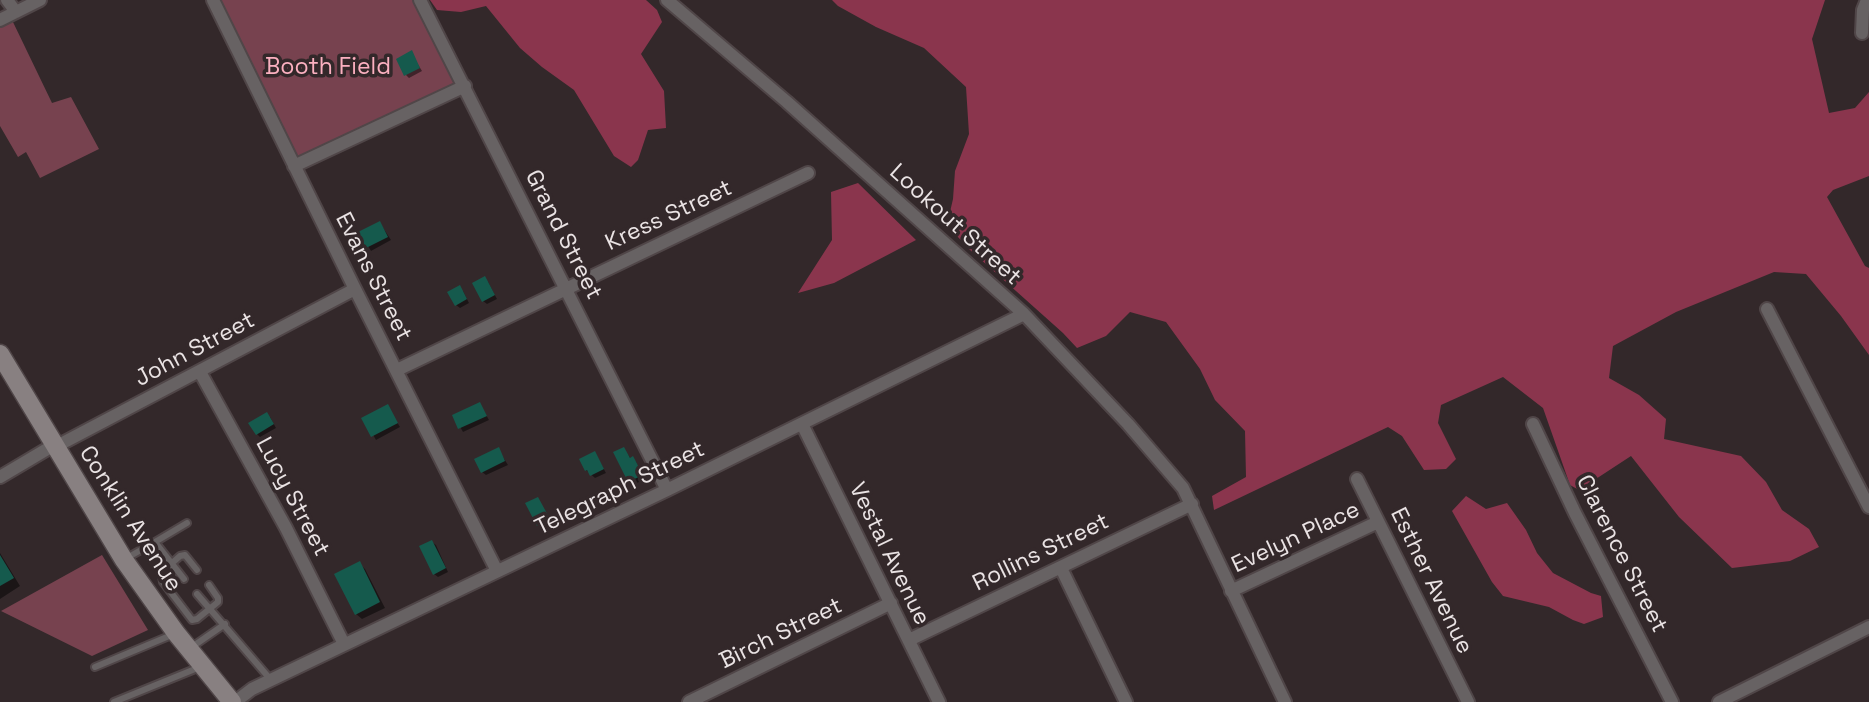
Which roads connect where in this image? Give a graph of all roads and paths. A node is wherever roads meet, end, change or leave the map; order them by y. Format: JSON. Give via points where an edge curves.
{"nodes":[{"id":1,"x":7,"y":0,"type":"edge"},
{"id":2,"x":40,"y":0,"type":"edge"},
{"id":3,"x":213,"y":0,"type":"edge"},
{"id":4,"x":421,"y":0,"type":"edge"},
{"id":5,"x":667,"y":0,"type":"edge"},
{"id":6,"x":1867,"y":0,"type":"edge"},
{"id":7,"x":16,"y":12,"type":"junction"},
{"id":8,"x":0,"y":20,"type":"edge"},
{"id":9,"x":1862,"y":33,"type":"dead end"},
{"id":10,"x":465,"y":86,"type":"junction"},
{"id":11,"x":294,"y":166,"type":"junction"},
{"id":12,"x":808,"y":173,"type":"dead end"},
{"id":13,"x":566,"y":288,"type":"junction"},
{"id":14,"x":355,"y":289,"type":"junction"},
{"id":15,"x":1767,"y":309,"type":"dead end"},
{"id":16,"x":1024,"y":314,"type":"junction"},
{"id":17,"x":0,"y":354,"type":"edge"},
{"id":18,"x":397,"y":370,"type":"junction"},
{"id":19,"x":200,"y":372,"type":"junction"},
{"id":20,"x":802,"y":424,"type":"junction"},
{"id":21,"x":1533,"y":424,"type":"dead end"},
{"id":22,"x":55,"y":446,"type":"junction"},
{"id":23,"x":0,"y":477,"type":"edge"},
{"id":24,"x":1357,"y":479,"type":"dead end"},
{"id":25,"x":667,"y":490,"type":"junction"},
{"id":26,"x":1192,"y":504,"type":"junction"},
{"id":27,"x":1869,"y":507,"type":"edge"},
{"id":28,"x":1378,"y":522,"type":"junction"},
{"id":29,"x":187,"y":523,"type":"dead end"},
{"id":30,"x":155,"y":542,"type":"junction"},
{"id":31,"x":124,"y":560,"type":"junction"},
{"id":32,"x":171,"y":564,"type":"junction"},
{"id":33,"x":1061,"y":568,"type":"junction"},
{"id":34,"x":197,"y":570,"type":"dead end"},
{"id":35,"x":497,"y":571,"type":"junction"},
{"id":36,"x":184,"y":579,"type":"dead end"},
{"id":37,"x":209,"y":585,"type":"dead end"},
{"id":38,"x":1231,"y":591,"type":"junction"},
{"id":39,"x":197,"y":594,"type":"dead end"},
{"id":40,"x":891,"y":603,"type":"junction"},
{"id":41,"x":210,"y":610,"type":"junction"},
{"id":42,"x":225,"y":624,"type":"junction"},
{"id":43,"x":1869,"y":626,"type":"edge"},
{"id":44,"x":176,"y":634,"type":"junction"},
{"id":45,"x":909,"y":640,"type":"junction"},
{"id":46,"x":344,"y":644,"type":"junction"},
{"id":47,"x":188,"y":649,"type":"junction"},
{"id":48,"x":202,"y":666,"type":"junction"},
{"id":49,"x":95,"y":667,"type":"dead end"},
{"id":50,"x":271,"y":680,"type":"junction"},
{"id":51,"x":114,"y":702,"type":"edge"},
{"id":52,"x":234,"y":702,"type":"edge"},
{"id":53,"x":689,"y":702,"type":"edge"},
{"id":54,"x":939,"y":702,"type":"edge"},
{"id":55,"x":1126,"y":702,"type":"edge"},
{"id":56,"x":1285,"y":702,"type":"edge"},
{"id":57,"x":1468,"y":702,"type":"edge"},
{"id":58,"x":1672,"y":702,"type":"edge"},
{"id":59,"x":1719,"y":702,"type":"edge"}],
"edges":[{"from":1,"to":7,"type":"street"},
{"from":2,"to":7,"type":"street"},
{"from":3,"to":11,"type":"street","name":"Evans Street"},
{"from":4,"to":10,"type":"street","name":"Grand Street"},
{"from":5,"to":16,"type":"street","name":"Lookout Street"},
{"from":6,"to":9,"type":"street"},
{"from":7,"to":8,"type":"street"},
{"from":10,"to":11,"type":"street"},
{"from":10,"to":13,"type":"street","name":"Grand Street"},
{"from":11,"to":14,"type":"street","name":"Evans Street"},
{"from":12,"to":13,"type":"street","name":"Kress Street"},
{"from":13,"to":18,"type":"street","name":"Kress Street"},
{"from":13,"to":25,"type":"street","name":"Grand Street"},
{"from":14,"to":18,"type":"street","name":"Evans Street"},
{"from":14,"to":19,"type":"street","name":"John Street"},
{"from":15,"to":27,"type":"street"},
{"from":16,"to":20,"type":"street","name":"Telegraph Street"},
{"from":16,"to":26,"type":"street","name":"Lookout Street","via":[[1128,424]]},
{"from":17,"to":22,"type":"main road","name":"Conklin Avenue"},
{"from":18,"to":35,"type":"street","name":"Evans Street"},
{"from":19,"to":22,"type":"street","name":"John Street"},
{"from":19,"to":46,"type":"street","name":"Lucy Street"},
{"from":20,"to":25,"type":"street","name":"Telegraph Street"},
{"from":20,"to":40,"type":"street","name":"Vestal Avenue"},
{"from":21,"to":58,"type":"street","name":"Clarence Street"},
{"from":22,"to":23,"type":"street","name":"John Street"},
{"from":22,"to":31,"type":"main road","name":"Conklin Avenue"},
{"from":24,"to":28,"type":"street","name":"Esther Avenue"},
{"from":25,"to":35,"type":"street","name":"Telegraph Street"},
{"from":26,"to":33,"type":"street","name":"Rollins Street"},
{"from":26,"to":38,"type":"street","name":"Lookout Street"},
{"from":28,"to":38,"type":"street","name":"Evelyn Place"},
{"from":28,"to":57,"type":"street","name":"Esther Avenue"},
{"from":29,"to":30,"type":"lane"},
{"from":30,"to":31,"type":"lane"},
{"from":30,"to":32,"type":"lane"},
{"from":31,"to":44,"type":"main road","name":"Conklin Avenue"},
{"from":32,"to":34,"type":"lane","via":[[185,555]]},
{"from":32,"to":36,"type":"lane"},
{"from":32,"to":41,"type":"lane","via":[[163,582],[192,620]]},
{"from":33,"to":45,"type":"street","name":"Rollins Street"},
{"from":33,"to":55,"type":"street"},
{"from":35,"to":46,"type":"street","name":"Telegraph Street"},
{"from":37,"to":41,"type":"lane","via":[[218,598]]},
{"from":38,"to":56,"type":"street","name":"Lookout Street"},
{"from":39,"to":41,"type":"lane"},
{"from":40,"to":45,"type":"street","name":"Vestal Avenue"},
{"from":40,"to":53,"type":"street","name":"Birch Street"},
{"from":41,"to":42,"type":"lane"},
{"from":42,"to":47,"type":"lane"},
{"from":42,"to":50,"type":"lane"},
{"from":43,"to":59,"type":"street"},
{"from":44,"to":47,"type":"main road","name":"Conklin Avenue"},
{"from":44,"to":49,"type":"lane"},
{"from":45,"to":54,"type":"street","name":"Vestal Avenue"},
{"from":46,"to":50,"type":"street","name":"Telegraph Street"},
{"from":47,"to":48,"type":"main road","name":"Conklin Avenue"},
{"from":48,"to":51,"type":"lane"},
{"from":48,"to":52,"type":"main road","name":"Conklin Avenue"},
{"from":50,"to":52,"type":"street","name":"Telegraph Street"}]}
